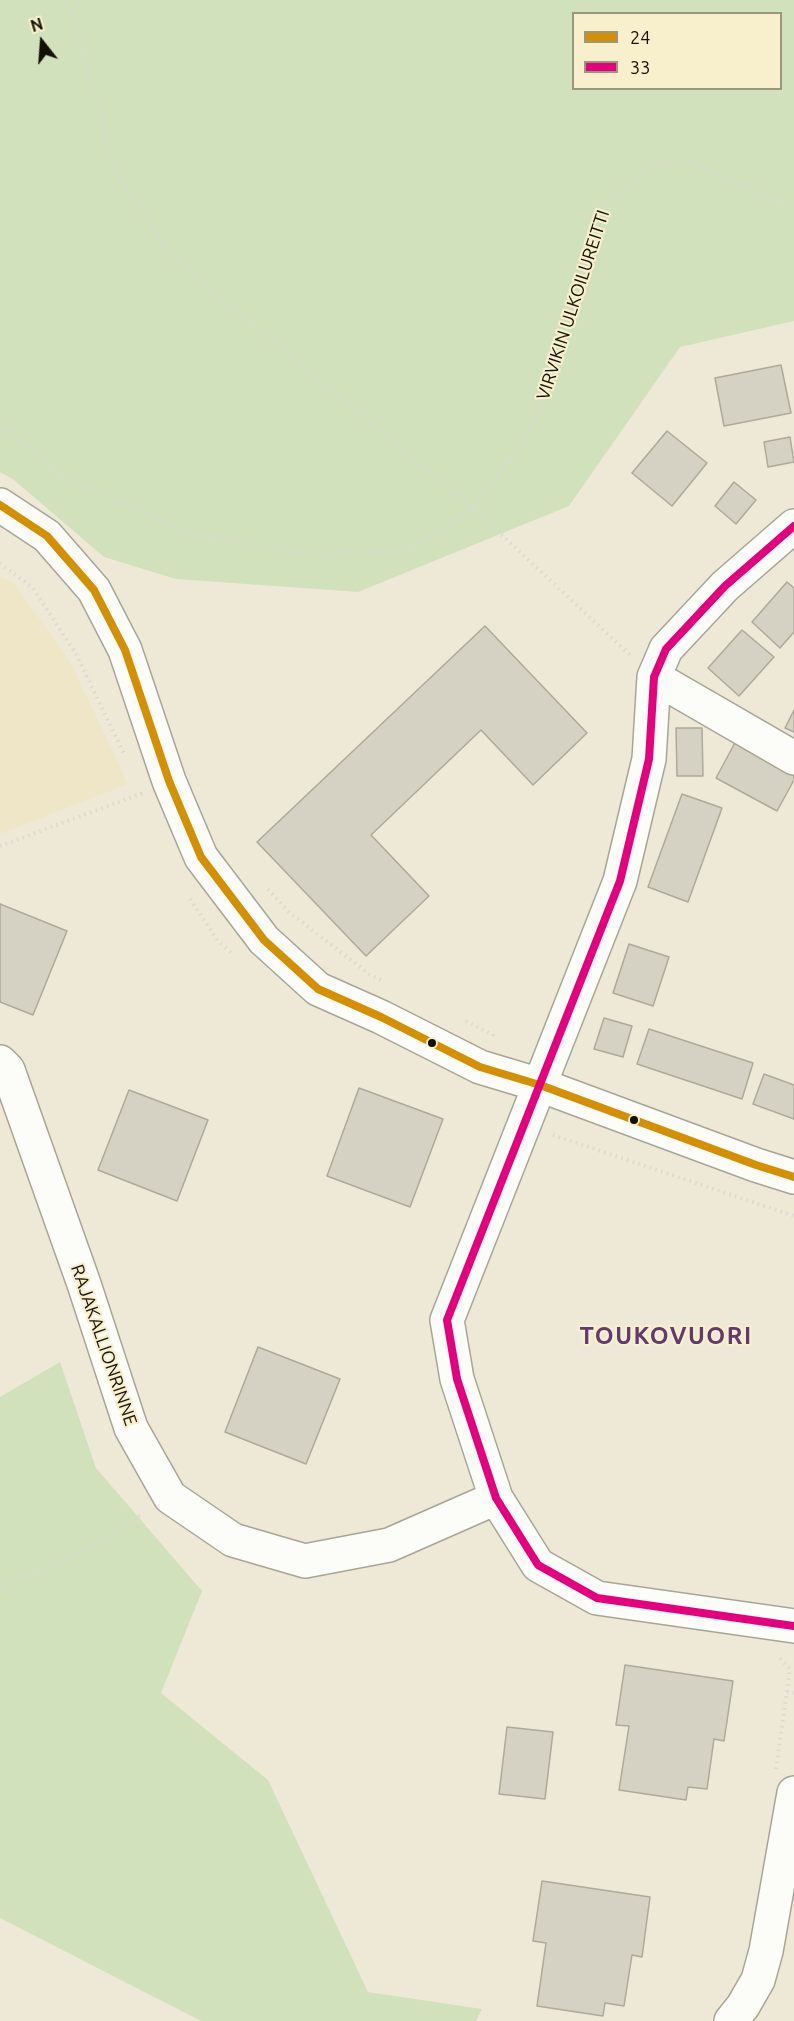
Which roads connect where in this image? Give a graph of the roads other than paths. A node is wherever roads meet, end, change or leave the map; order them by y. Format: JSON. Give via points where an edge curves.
{"nodes":[{"id":1,"x":0,"y":505,"type":"edge"},
{"id":2,"x":794,"y":526,"type":"edge"},
{"id":3,"x":654,"y":677,"type":"junction"},
{"id":4,"x":794,"y":758,"type":"edge"},
{"id":5,"x":0,"y":1062,"type":"edge"},
{"id":6,"x":540,"y":1085,"type":"junction"},
{"id":7,"x":794,"y":1177,"type":"edge"},
{"id":8,"x":496,"y":1498,"type":"junction"},
{"id":9,"x":794,"y":1626,"type":"edge"},
{"id":10,"x":794,"y":1793,"type":"edge"},
{"id":11,"x":731,"y":2021,"type":"edge"}],
"edges":[{"from":1,"to":6,"type":"street","via":[[47,536],[94,590],[125,650],[150,786],[264,940],[318,989],[480,1067]]},
{"from":2,"to":3,"type":"street","via":[[725,586],[666,649]]},
{"from":3,"to":4,"type":"street"},
{"from":3,"to":6,"type":"street","via":[[649,759],[620,881]]},
{"from":5,"to":8,"type":"street","name":"RAJAKALLIONRINNE","via":[[8,1070],[131,1428],[170,1497],[233,1540],[305,1560],[389,1545]]},
{"from":6,"to":7,"type":"street"},
{"from":6,"to":8,"type":"street","via":[[447,1320],[456,1379]]},
{"from":8,"to":9,"type":"street","via":[[538,1565],[597,1598]]},
{"from":10,"to":11,"type":"street","via":[[758,1980]]}]}
